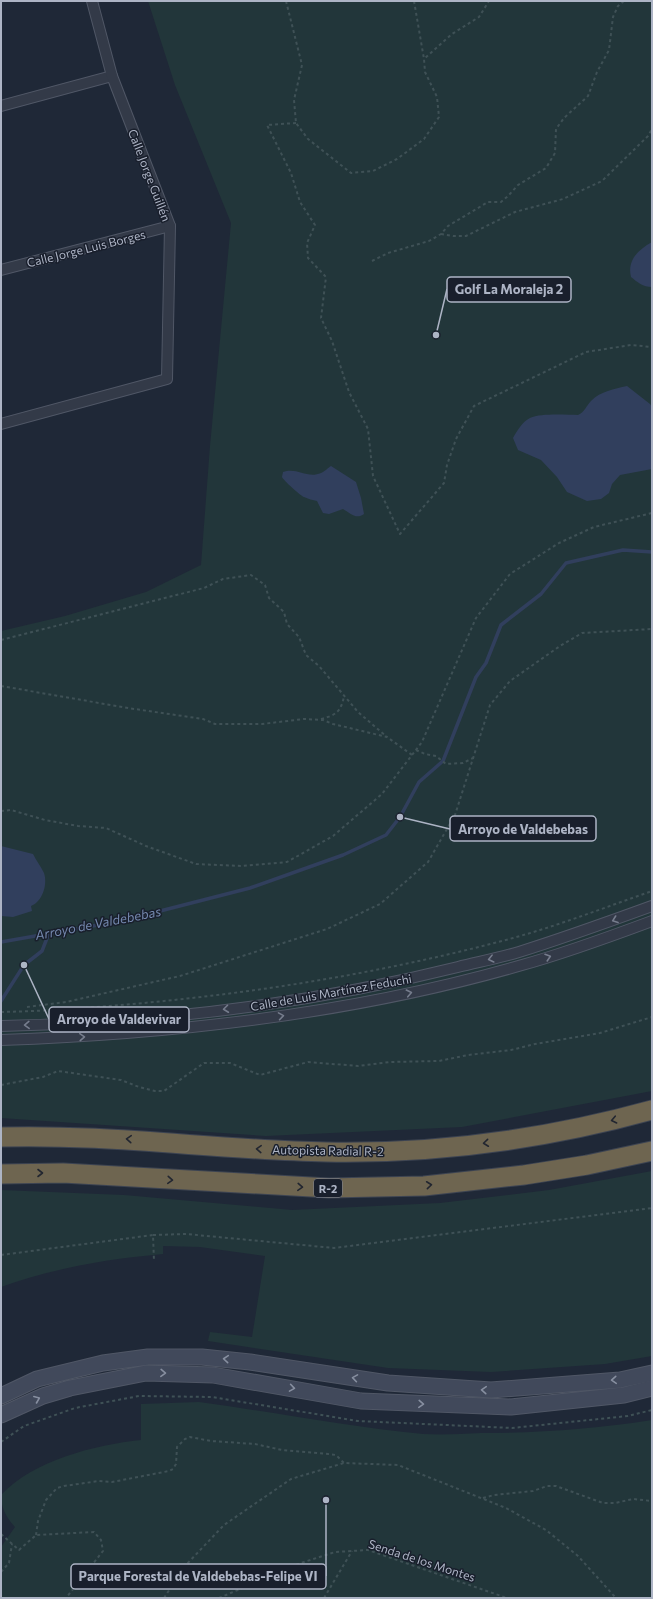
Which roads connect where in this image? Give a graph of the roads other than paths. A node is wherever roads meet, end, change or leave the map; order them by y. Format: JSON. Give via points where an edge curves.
{"nodes":[{"id":1,"x":92,"y":1,"type":"edge"},
{"id":2,"x":112,"y":76,"type":"junction"},
{"id":3,"x":1,"y":106,"type":"edge"},
{"id":4,"x":170,"y":226,"type":"junction"},
{"id":5,"x":1,"y":270,"type":"edge"},
{"id":6,"x":1,"y":424,"type":"edge"},
{"id":7,"x":652,"y":906,"type":"edge"},
{"id":8,"x":652,"y":921,"type":"edge"},
{"id":9,"x":1,"y":1026,"type":"edge"},
{"id":10,"x":1,"y":1040,"type":"edge"},
{"id":11,"x":652,"y":1110,"type":"edge"},
{"id":12,"x":1,"y":1136,"type":"edge"},
{"id":13,"x":652,"y":1151,"type":"edge"},
{"id":14,"x":1,"y":1174,"type":"edge"},
{"id":15,"x":652,"y":1373,"type":"edge"},
{"id":16,"x":652,"y":1388,"type":"edge"},
{"id":17,"x":1,"y":1396,"type":"edge"},
{"id":18,"x":1,"y":1415,"type":"edge"}],
"edges":[{"from":1,"to":2,"type":"street","name":"Calle Jorge Guillén"},
{"from":2,"to":3,"type":"street"},
{"from":2,"to":4,"type":"street","name":"Calle Jorge Guillén"},
{"from":4,"to":5,"type":"street","name":"Calle Jorge Luis Borges"},
{"from":4,"to":6,"type":"street","name":"Calle Jorge Guillén","via":[[167,379]]},
{"from":7,"to":9,"type":"street","name":"Calle de Luis Martínez Feduchi","one_way":true,"via":[[518,952],[354,990],[270,1004],[177,1015],[104,1022]]},
{"from":10,"to":8,"type":"street","name":"Calle de Luis Martínez Feduchi","one_way":true,"via":[[104,1036],[186,1028],[272,1018],[356,1004],[522,966]]},
{"from":11,"to":12,"type":"highway","name":"Autopista Radial R-2","one_way":true,"via":[[507,1140],[425,1149],[327,1152],[122,1138]]},
{"from":14,"to":13,"type":"highway","number":"R-2","one_way":true,"via":[[64,1173],[329,1188],[424,1186],[540,1173]]},
{"from":15,"to":17,"type":"street","one_way":true,"via":[[620,1380],[491,1390],[388,1383],[202,1357],[148,1357],[103,1363],[37,1379]]},
{"from":18,"to":16,"type":"street","one_way":true,"via":[[43,1396],[70,1388],[146,1373],[213,1375],[361,1400],[503,1407],[624,1395]]}]}
